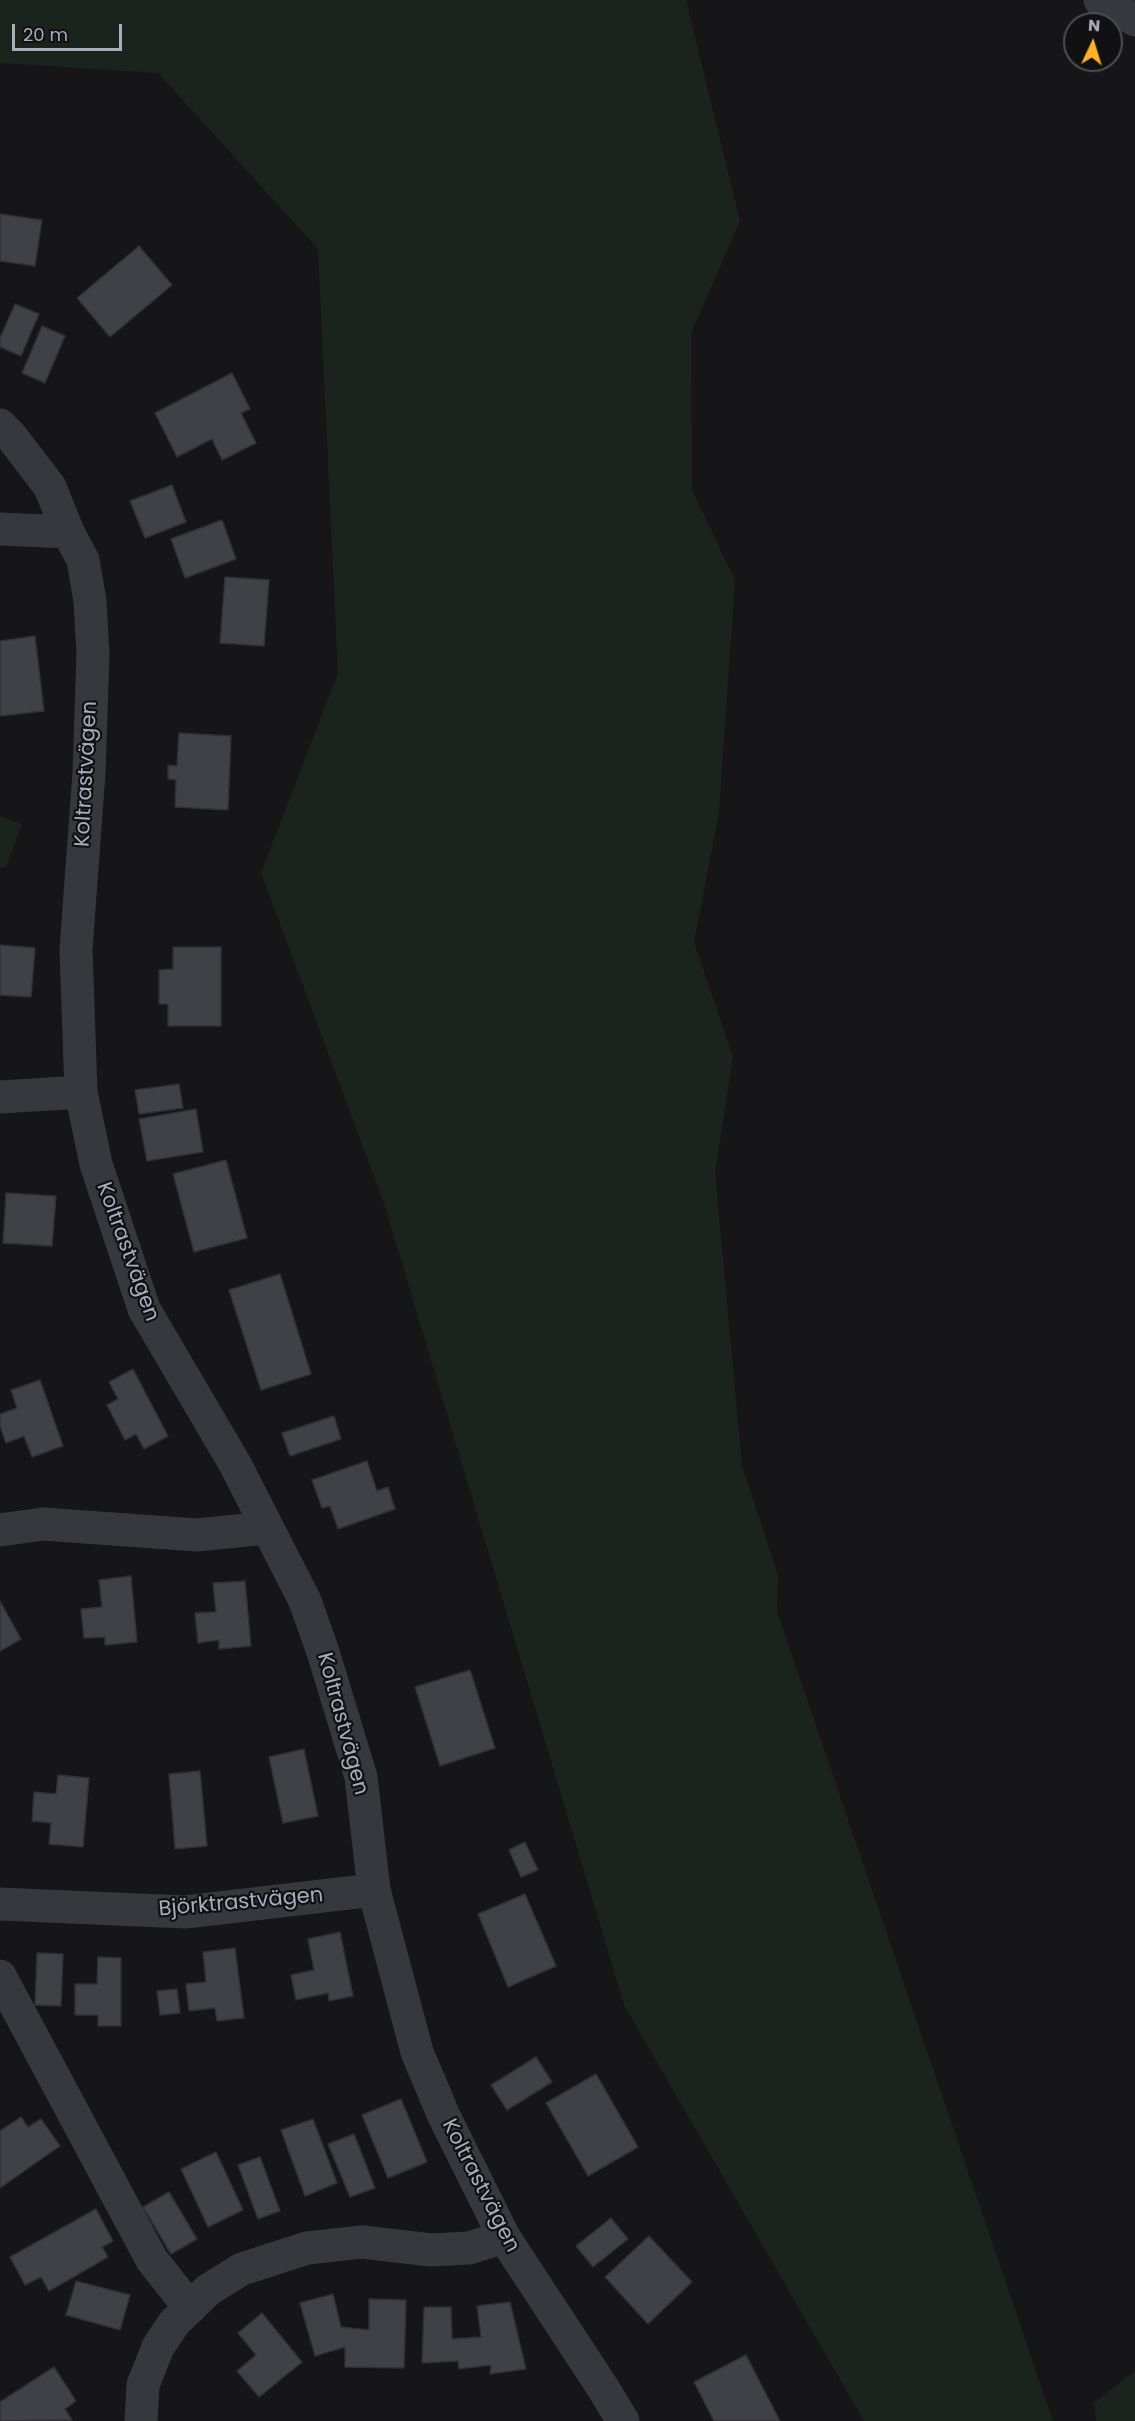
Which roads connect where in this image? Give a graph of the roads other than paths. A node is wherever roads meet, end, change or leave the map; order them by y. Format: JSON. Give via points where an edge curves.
{"nodes":[{"id":1,"x":1100,"y":0,"type":"edge"},
{"id":2,"x":1135,"y":20,"type":"edge"},
{"id":3,"x":0,"y":425,"type":"edge"},
{"id":4,"x":0,"y":529,"type":"edge"},
{"id":5,"x":68,"y":532,"type":"junction"},
{"id":6,"x":81,"y":1092,"type":"junction"},
{"id":7,"x":0,"y":1097,"type":"edge"},
{"id":8,"x":267,"y":1528,"type":"junction"},
{"id":9,"x":0,"y":1530,"type":"edge"},
{"id":10,"x":374,"y":1890,"type":"junction"},
{"id":11,"x":0,"y":1904,"type":"edge"},
{"id":12,"x":0,"y":1976,"type":"edge"},
{"id":13,"x":504,"y":2238,"type":"junction"},
{"id":14,"x":190,"y":2308,"type":"junction"},
{"id":15,"x":141,"y":2421,"type":"edge"},
{"id":16,"x":622,"y":2421,"type":"edge"}],
"edges":[{"from":1,"to":2,"type":"street"},
{"from":3,"to":5,"type":"street","name":"Koltrastvägen","via":[[50,487]]},
{"from":4,"to":5,"type":"street"},
{"from":5,"to":6,"type":"street","name":"Koltrastvägen","via":[[83,560],[93,654],[76,949]]},
{"from":6,"to":7,"type":"street"},
{"from":6,"to":8,"type":"street","name":"Koltrastvägen","via":[[96,1164],[144,1309],[235,1464]]},
{"from":8,"to":9,"type":"street","via":[[197,1535],[43,1524]]},
{"from":8,"to":10,"type":"street","name":"Koltrastvägen","via":[[305,1601],[361,1777]]},
{"from":10,"to":11,"type":"street","name":"Björktrastvägen","via":[[185,1912]]},
{"from":10,"to":13,"type":"street","name":"Koltrastvägen","via":[[417,2052]]},
{"from":12,"to":14,"type":"street","via":[[152,2260]]},
{"from":13,"to":14,"type":"street","via":[[469,2248],[431,2250],[362,2242],[307,2248],[242,2269],[208,2290]]},
{"from":13,"to":16,"type":"street","name":"Koltrastvägen"},
{"from":14,"to":15,"type":"street","via":[[158,2347],[143,2385]]}]}
